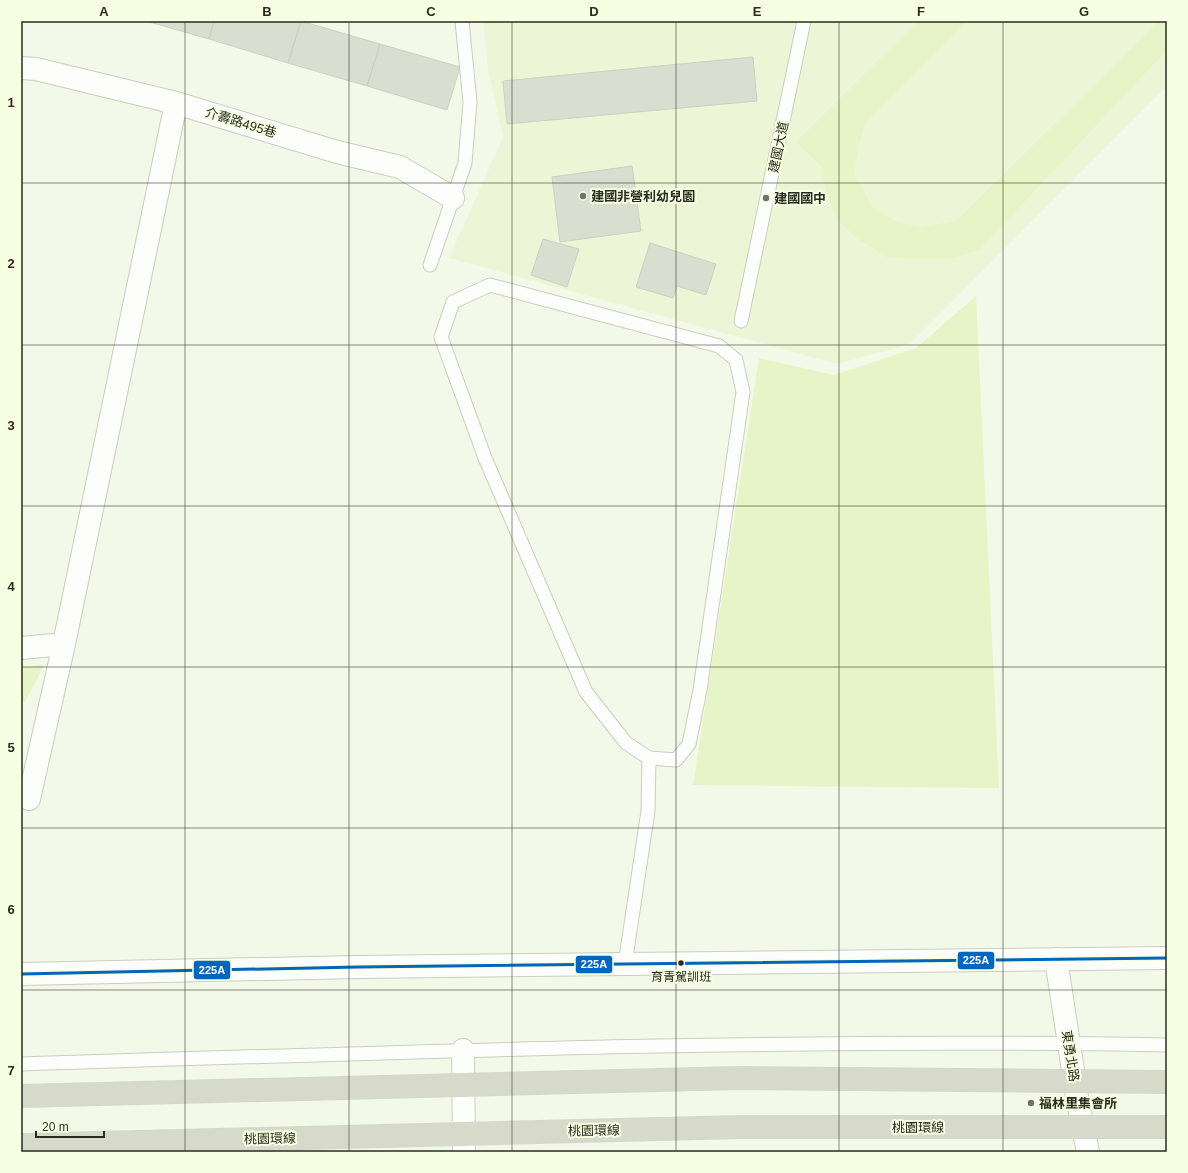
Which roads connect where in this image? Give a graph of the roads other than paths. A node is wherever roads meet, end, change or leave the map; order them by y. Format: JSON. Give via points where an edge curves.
{"nodes":[{"id":1,"x":462,"y":21,"type":"edge"},
{"id":2,"x":804,"y":21,"type":"edge"},
{"id":3,"x":21,"y":68,"type":"edge"},
{"id":4,"x":176,"y":103,"type":"junction"},
{"id":5,"x":453,"y":198,"type":"junction"},
{"id":6,"x":430,"y":265,"type":"dead end"},
{"id":7,"x":741,"y":321,"type":"dead end"},
{"id":8,"x":64,"y":644,"type":"junction"},
{"id":9,"x":21,"y":648,"type":"edge"},
{"id":10,"x":649,"y":758,"type":"junction"},
{"id":11,"x":29,"y":799,"type":"dead end"},
{"id":12,"x":1167,"y":958,"type":"edge"},
{"id":13,"x":1056,"y":959,"type":"junction"},
{"id":14,"x":625,"y":964,"type":"junction"},
{"id":15,"x":21,"y":974,"type":"edge"},
{"id":16,"x":1069,"y":1043,"type":"junction"},
{"id":17,"x":1167,"y":1045,"type":"edge"},
{"id":18,"x":463,"y":1050,"type":"junction"},
{"id":19,"x":21,"y":1064,"type":"edge"},
{"id":20,"x":1167,"y":1082,"type":"edge"},
{"id":21,"x":21,"y":1096,"type":"edge"},
{"id":22,"x":1167,"y":1127,"type":"edge"},
{"id":23,"x":21,"y":1145,"type":"edge"},
{"id":24,"x":464,"y":1152,"type":"edge"},
{"id":25,"x":1088,"y":1152,"type":"edge"}],
"edges":[{"from":1,"to":5,"type":"lane","via":[[470,102],[466,163]]},
{"from":2,"to":7,"type":"lane","name":"建國大道"},
{"from":3,"to":4,"type":"street","name":"介壽路495巷","via":[[36,69]]},
{"from":4,"to":5,"type":"street","name":"介壽路495巷","via":[[337,152],[400,167]]},
{"from":4,"to":8,"type":"street"},
{"from":5,"to":6,"type":"lane"},
{"from":8,"to":9,"type":"street"},
{"from":8,"to":11,"type":"street"},
{"from":10,"to":10,"type":"lane","via":[[676,760],[689,744],[700,690],[743,392],[736,360],[719,346],[490,285],[453,302],[441,337],[485,458],[586,692],[626,743]]},
{"from":10,"to":14,"type":"lane","via":[[648,812]]},
{"from":12,"to":13,"type":"street"},
{"from":13,"to":14,"type":"street"},
{"from":13,"to":16,"type":"street","name":"東勇北路"},
{"from":14,"to":15,"type":"street"},
{"from":16,"to":17,"type":"lane"},
{"from":16,"to":18,"type":"lane","via":[[701,1045]]},
{"from":16,"to":25,"type":"street","name":"東勇北路"},
{"from":18,"to":19,"type":"lane"},
{"from":18,"to":24,"type":"street"},
{"from":20,"to":21,"type":"highway","bridge":true,"via":[[739,1078]]},
{"from":22,"to":23,"type":"highway","name":"桃園環線","bridge":true,"via":[[741,1127]]}]}
